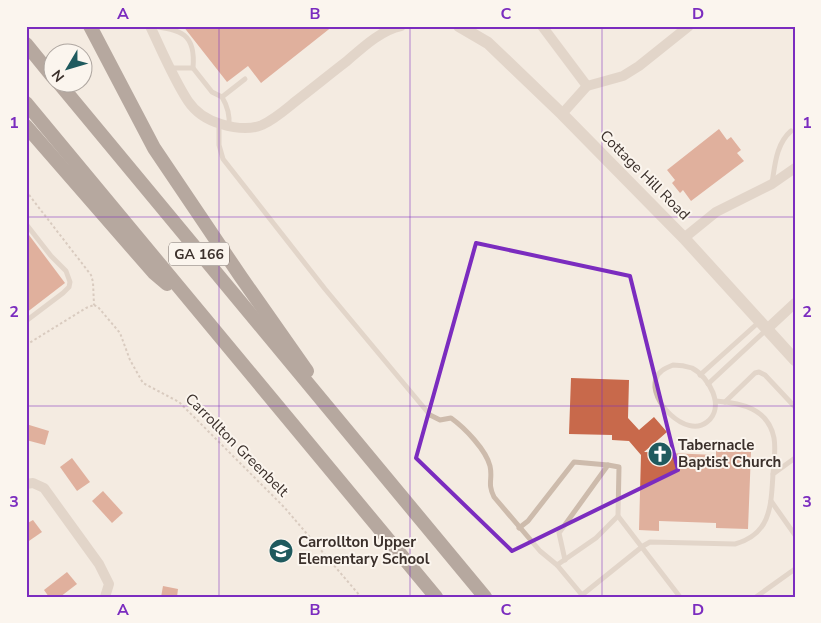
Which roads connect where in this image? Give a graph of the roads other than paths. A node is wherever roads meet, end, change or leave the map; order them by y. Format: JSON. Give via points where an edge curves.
{"nodes":[{"id":1,"x":90,"y":26,"type":"edge"},
{"id":2,"x":150,"y":26,"type":"edge"},
{"id":3,"x":400,"y":26,"type":"edge"},
{"id":4,"x":459,"y":26,"type":"edge"},
{"id":5,"x":542,"y":26,"type":"edge"},
{"id":6,"x":688,"y":26,"type":"edge"},
{"id":7,"x":26,"y":44,"type":"edge"},
{"id":8,"x":42,"y":64,"type":"edge"},
{"id":9,"x":171,"y":68,"type":"junction"},
{"id":10,"x":193,"y":68,"type":"junction"},
{"id":11,"x":245,"y":79,"type":"dead end"},
{"id":12,"x":587,"y":86,"type":"junction"},
{"id":13,"x":66,"y":92,"type":"edge"},
{"id":14,"x":222,"y":97,"type":"junction"},
{"id":15,"x":26,"y":103,"type":"edge"},
{"id":16,"x":562,"y":114,"type":"junction"},
{"id":17,"x":224,"y":125,"type":"junction"},
{"id":18,"x":26,"y":126,"type":"edge"},
{"id":19,"x":791,"y":131,"type":"dead end"},
{"id":20,"x":795,"y":168,"type":"edge"},
{"id":21,"x":772,"y":184,"type":"junction"},
{"id":22,"x":26,"y":224,"type":"edge"},
{"id":23,"x":684,"y":238,"type":"junction"},
{"id":24,"x":795,"y":304,"type":"edge"},
{"id":25,"x":196,"y":309,"type":"junction"},
{"id":26,"x":26,"y":321,"type":"edge"},
{"id":27,"x":763,"y":326,"type":"junction"},
{"id":28,"x":795,"y":360,"type":"edge"},
{"id":29,"x":700,"y":375,"type":"junction"},
{"id":30,"x":708,"y":384,"type":"junction"},
{"id":31,"x":716,"y":401,"type":"junction"},
{"id":32,"x":725,"y":402,"type":"junction"},
{"id":33,"x":795,"y":407,"type":"edge"},
{"id":34,"x":341,"y":424,"type":"junction"},
{"id":35,"x":795,"y":458,"type":"edge"},
{"id":36,"x":608,"y":465,"type":"junction"},
{"id":37,"x":774,"y":474,"type":"junction"},
{"id":38,"x":30,"y":483,"type":"edge"},
{"id":39,"x":771,"y":500,"type":"junction"},
{"id":40,"x":618,"y":516,"type":"junction"},
{"id":41,"x":519,"y":528,"type":"junction"},
{"id":42,"x":795,"y":535,"type":"edge"},
{"id":43,"x":643,"y":546,"type":"junction"},
{"id":44,"x":565,"y":560,"type":"junction"},
{"id":45,"x":557,"y":566,"type":"junction"},
{"id":46,"x":795,"y":569,"type":"edge"},
{"id":47,"x":583,"y":596,"type":"edge"},
{"id":48,"x":105,"y":597,"type":"edge"},
{"id":49,"x":436,"y":597,"type":"edge"},
{"id":50,"x":485,"y":597,"type":"edge"},
{"id":51,"x":680,"y":597,"type":"edge"},
{"id":52,"x":756,"y":597,"type":"edge"}],
"edges":[{"from":1,"to":34,"type":"highway","via":[[154,148]]},
{"from":2,"to":9,"type":"street"},
{"from":2,"to":10,"type":"lane","via":[[183,34],[193,48]]},
{"from":3,"to":17,"type":"street","via":[[362,49],[277,116],[261,125],[246,128]]},
{"from":4,"to":16,"type":"street","name":"Cottage Hill Road","via":[[488,43]]},
{"from":5,"to":12,"type":"street"},
{"from":6,"to":12,"type":"street","via":[[640,66],[623,76]]},
{"from":7,"to":8,"type":"highway"},
{"from":9,"to":10,"type":"lane"},
{"from":9,"to":17,"type":"street","via":[[188,102],[206,119]]},
{"from":10,"to":14,"type":"lane","via":[[212,92]]},
{"from":11,"to":14,"type":"lane"},
{"from":12,"to":16,"type":"street"},
{"from":13,"to":34,"type":"highway","number":"GA 166"},
{"from":14,"to":17,"type":"lane","via":[[230,114]]},
{"from":15,"to":25,"type":"highway","number":"GA 166"},
{"from":16,"to":23,"type":"street","name":"Cottage Hill Road"},
{"from":17,"to":41,"type":"lane","via":[[219,145],[223,159],[430,415],[440,420],[451,418],[459,423],[484,451],[490,467],[489,488]]},
{"from":18,"to":25,"type":"highway","via":[[154,272]]},
{"from":19,"to":21,"type":"lane","via":[[777,154]]},
{"from":20,"to":21,"type":"street"},
{"from":21,"to":23,"type":"street","via":[[716,212]]},
{"from":22,"to":26,"type":"lane","via":[[66,271],[70,282],[64,293]]},
{"from":23,"to":27,"type":"street","name":"Cottage Hill Road"},
{"from":24,"to":27,"type":"street"},
{"from":25,"to":49,"type":"highway","number":"GA 166"},
{"from":27,"to":28,"type":"street","name":"Cottage Hill Road"},
{"from":27,"to":29,"type":"lane"},
{"from":27,"to":30,"type":"lane"},
{"from":29,"to":30,"type":"lane"},
{"from":29,"to":31,"type":"lane","via":[[692,368],[673,365],[660,372],[655,384],[663,406],[677,420],[694,427],[707,423]]},
{"from":30,"to":31,"type":"lane"},
{"from":31,"to":32,"type":"lane"},
{"from":32,"to":33,"type":"lane","via":[[759,372]]},
{"from":32,"to":37,"type":"lane","via":[[748,406],[767,421],[774,440]]},
{"from":34,"to":50,"type":"highway","number":"GA 166"},
{"from":35,"to":37,"type":"lane"},
{"from":36,"to":40,"type":"lane","via":[[619,467]]},
{"from":36,"to":41,"type":"lane","via":[[574,462]]},
{"from":36,"to":44,"type":"lane","via":[[559,534]]},
{"from":37,"to":39,"type":"lane"},
{"from":38,"to":48,"type":"street","via":[[44,488],[99,564],[109,584]]},
{"from":39,"to":42,"type":"lane"},
{"from":39,"to":43,"type":"lane","via":[[760,531],[748,541],[735,544],[650,542]]},
{"from":40,"to":43,"type":"lane"},
{"from":40,"to":44,"type":"lane","via":[[596,538]]},
{"from":41,"to":45,"type":"lane"},
{"from":43,"to":47,"type":"lane"},
{"from":43,"to":51,"type":"lane"},
{"from":44,"to":45,"type":"lane"},
{"from":45,"to":47,"type":"lane"},
{"from":46,"to":52,"type":"lane"}]}
